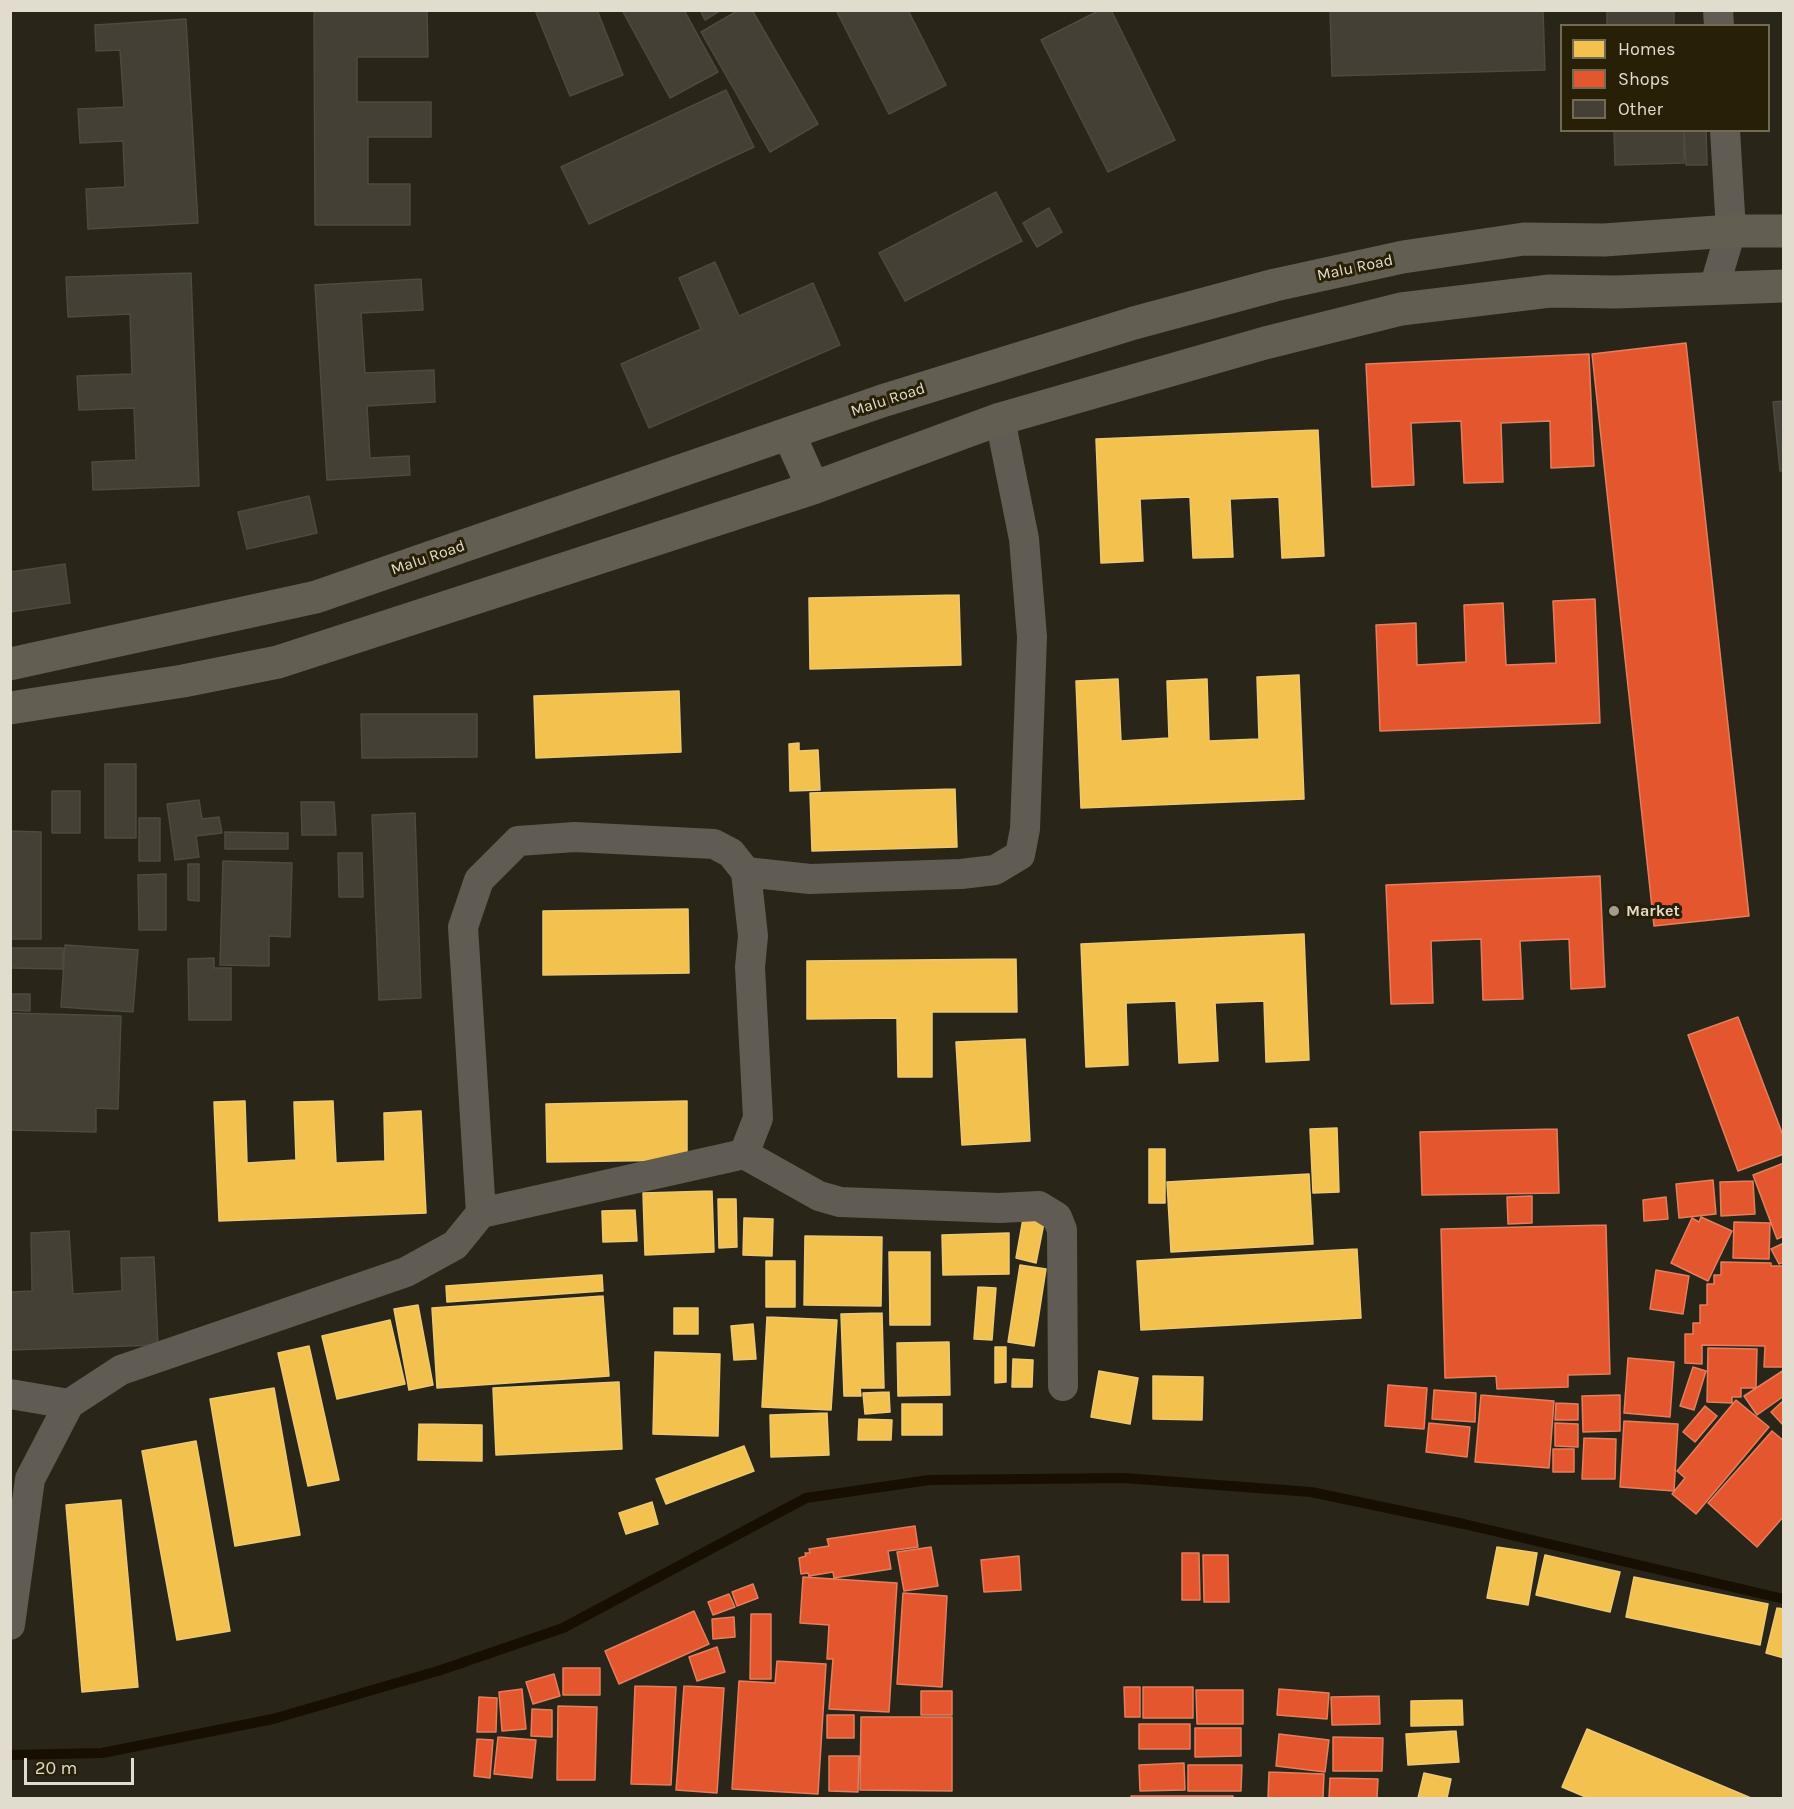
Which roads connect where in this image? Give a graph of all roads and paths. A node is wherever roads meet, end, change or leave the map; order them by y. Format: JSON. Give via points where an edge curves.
{"nodes":[{"id":1,"x":1725,"y":132,"type":"edge"},
{"id":2,"x":1731,"y":231,"type":"junction"},
{"id":3,"x":1784,"y":231,"type":"edge"},
{"id":4,"x":1784,"y":286,"type":"edge"},
{"id":5,"x":1714,"y":288,"type":"junction"},
{"id":6,"x":1000,"y":419,"type":"junction"},
{"id":7,"x":789,"y":434,"type":"junction"},
{"id":8,"x":813,"y":488,"type":"junction"},
{"id":9,"x":10,"y":664,"type":"edge"},
{"id":10,"x":10,"y":708,"type":"edge"},
{"id":11,"x":747,"y":872,"type":"junction"},
{"id":12,"x":744,"y":1154,"type":"junction"},
{"id":13,"x":481,"y":1213,"type":"junction"},
{"id":14,"x":1063,"y":1386,"type":"dead end"},
{"id":15,"x":10,"y":1394,"type":"edge"},
{"id":16,"x":69,"y":1404,"type":"junction"},
{"id":17,"x":14,"y":1555,"type":"edge"},
{"id":18,"x":10,"y":1625,"type":"edge"}],
"edges":[{"from":1,"to":2,"type":"street"},
{"from":2,"to":3,"type":"main road","name":"Malu Road"},
{"from":2,"to":5,"type":"street"},
{"from":2,"to":7,"type":"main road","name":"Malu Road","via":[[1604,240],[1524,239],[1403,257],[1275,285],[1134,323]]},
{"from":4,"to":5,"type":"main road"},
{"from":5,"to":6,"type":"main road","via":[[1550,291],[1401,309],[1265,343]]},
{"from":6,"to":8,"type":"main road"},
{"from":6,"to":11,"type":"street","via":[[1024,539],[1032,637],[1025,829],[1020,855],[996,870],[961,874],[810,879]]},
{"from":7,"to":8,"type":"main road"},
{"from":7,"to":9,"type":"main road","name":"Malu Road","via":[[316,597]]},
{"from":8,"to":10,"type":"main road","via":[[278,662]]},
{"from":11,"to":12,"type":"street","via":[[753,936],[750,967],[758,1118]]},
{"from":11,"to":13,"type":"street","via":[[731,854],[714,844],[575,837],[518,841],[479,880],[463,927]]},
{"from":12,"to":13,"type":"street"},
{"from":12,"to":14,"type":"street","via":[[801,1187],[840,1202],[1039,1206],[1057,1217],[1062,1230]]},
{"from":13,"to":16,"type":"street","via":[[455,1245],[406,1272],[121,1370]]},
{"from":15,"to":16,"type":"street"},
{"from":16,"to":17,"type":"street","via":[[30,1479]]},
{"from":17,"to":18,"type":"street"}]}
